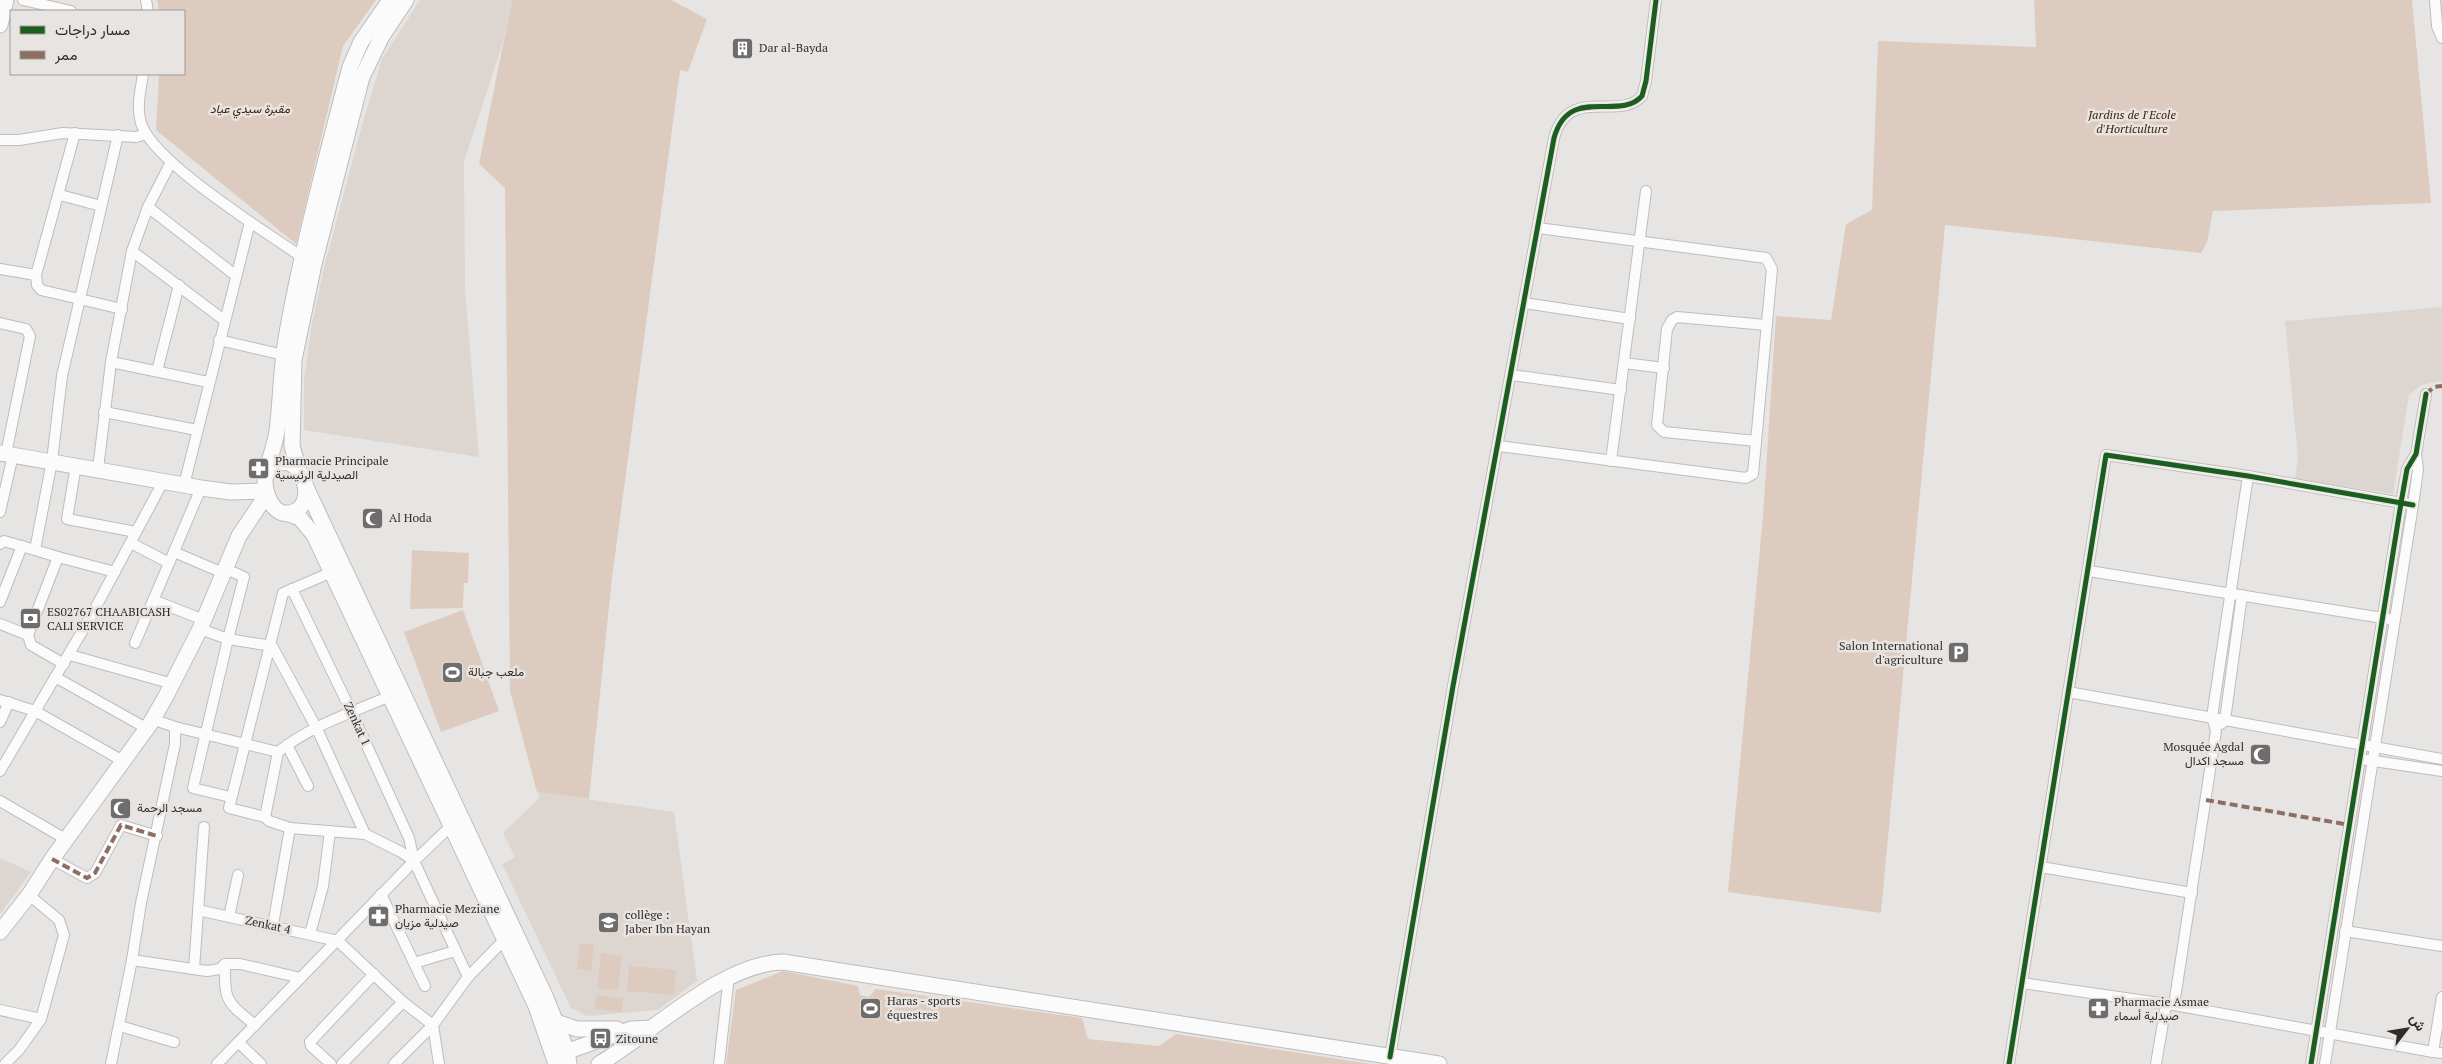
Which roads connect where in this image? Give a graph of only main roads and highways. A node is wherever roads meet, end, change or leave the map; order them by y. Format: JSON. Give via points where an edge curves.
{"nodes":[{"id":1,"x":6,"y":0,"type":"edge"},
{"id":2,"x":390,"y":0,"type":"edge"},
{"id":3,"x":406,"y":0,"type":"edge"},
{"id":4,"x":0,"y":25,"type":"edge"},
{"id":5,"x":336,"y":148,"type":"junction"},
{"id":6,"x":308,"y":261,"type":"junction"},
{"id":7,"x":6,"y":454,"type":"edge"},
{"id":8,"x":299,"y":470,"type":"junction"},
{"id":9,"x":267,"y":472,"type":"junction"},
{"id":10,"x":305,"y":485,"type":"junction"},
{"id":11,"x":231,"y":492,"type":"junction"},
{"id":12,"x":266,"y":492,"type":"junction"},
{"id":13,"x":284,"y":513,"type":"junction"},
{"id":14,"x":246,"y":522,"type":"junction"},
{"id":15,"x":239,"y":536,"type":"junction"},
{"id":16,"x":456,"y":822,"type":"junction"},
{"id":17,"x":0,"y":932,"type":"edge"},
{"id":18,"x":556,"y":1022,"type":"junction"},
{"id":19,"x":651,"y":1028,"type":"junction"},
{"id":20,"x":598,"y":1034,"type":"junction"},
{"id":21,"x":561,"y":1059,"type":"edge"},
{"id":22,"x":603,"y":1063,"type":"edge"},
{"id":23,"x":1439,"y":1064,"type":"edge"}],
"edges":[{"from":1,"to":4,"type":"main road"},
{"from":2,"to":5,"type":"main road","via":[[355,54]]},
{"from":3,"to":5,"type":"main road","via":[[382,36],[362,77]]},
{"from":5,"to":6,"type":"main road"},
{"from":6,"to":8,"type":"main road","via":[[294,360],[292,446]]},
{"from":6,"to":9,"type":"main road","via":[[284,355],[277,430]]},
{"from":7,"to":11,"type":"main road"},
{"from":8,"to":9,"type":"main road","via":[[284,462]]},
{"from":8,"to":10,"type":"main road"},
{"from":9,"to":11,"type":"main road"},
{"from":9,"to":12,"type":"main road"},
{"from":10,"to":13,"type":"main road","via":[[302,506]]},
{"from":10,"to":16,"type":"main road"},
{"from":11,"to":12,"type":"main road"},
{"from":11,"to":14,"type":"main road","via":[[245,504]]},
{"from":12,"to":13,"type":"main road","via":[[272,506]]},
{"from":12,"to":14,"type":"main road"},
{"from":13,"to":15,"type":"main road","via":[[274,512],[261,518]]},
{"from":13,"to":16,"type":"main road","via":[[295,515],[308,525],[390,696]]},
{"from":14,"to":15,"type":"main road"},
{"from":15,"to":17,"type":"main road","via":[[202,625],[149,724]]},
{"from":16,"to":18,"type":"main road"},
{"from":16,"to":21,"type":"main road","via":[[505,939]]},
{"from":18,"to":20,"type":"main road"},
{"from":18,"to":21,"type":"main road"},
{"from":19,"to":20,"type":"main road"},
{"from":19,"to":22,"type":"main road"},
{"from":19,"to":23,"type":"main road","via":[[729,976],[760,964],[783,962]]},
{"from":20,"to":21,"type":"main road"}]}
